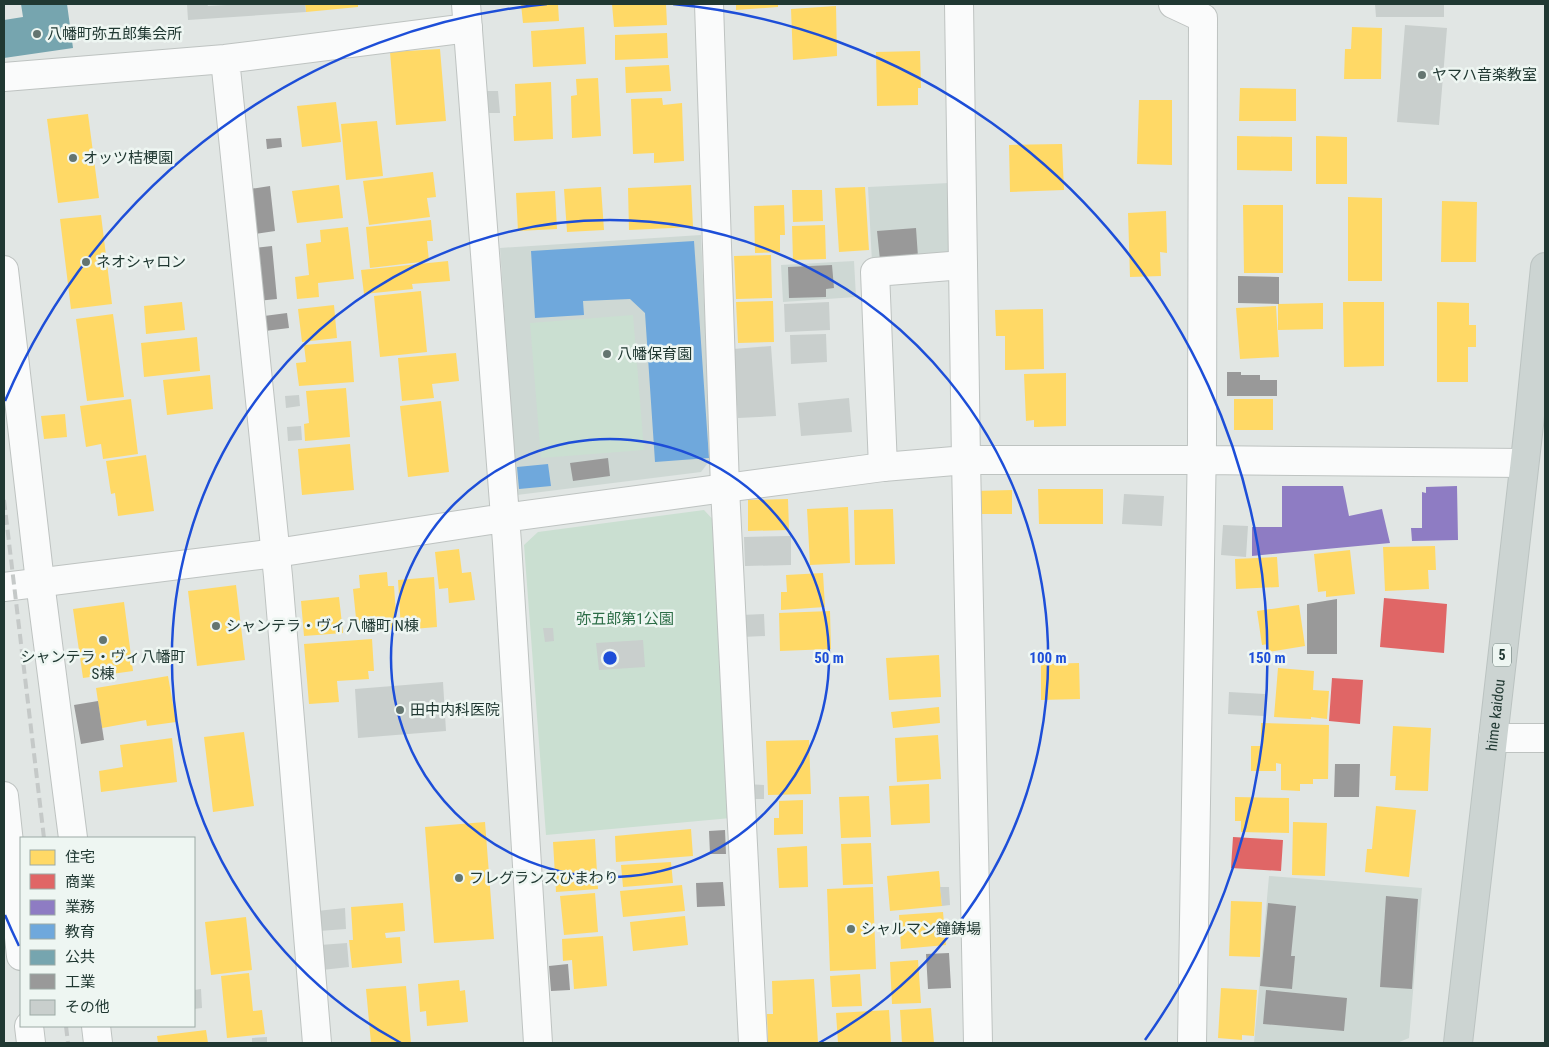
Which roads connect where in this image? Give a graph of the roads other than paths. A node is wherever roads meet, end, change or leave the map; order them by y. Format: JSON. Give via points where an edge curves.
{"nodes":[{"id":1,"x":709,"y":4,"type":"edge"},
{"id":2,"x":959,"y":4,"type":"edge"},
{"id":3,"x":1173,"y":4,"type":"edge"},
{"id":4,"x":467,"y":16,"type":"edge"},
{"id":5,"x":225,"y":59,"type":"junction"},
{"id":6,"x":4,"y":77,"type":"edge"},
{"id":7,"x":963,"y":265,"type":"junction"},
{"id":8,"x":1545,"y":267,"type":"edge"},
{"id":9,"x":4,"y":270,"type":"edge"},
{"id":10,"x":1537,"y":424,"type":"edge"},
{"id":11,"x":966,"y":460,"type":"junction"},
{"id":12,"x":1202,"y":460,"type":"junction"},
{"id":13,"x":1524,"y":464,"type":"junction"},
{"id":14,"x":883,"y":468,"type":"junction"},
{"id":15,"x":725,"y":488,"type":"junction"},
{"id":16,"x":504,"y":518,"type":"junction"},
{"id":17,"x":276,"y":553,"type":"junction"},
{"id":18,"x":40,"y":582,"type":"junction"},
{"id":19,"x":4,"y":587,"type":"edge"},
{"id":20,"x":1493,"y":738,"type":"junction"},
{"id":21,"x":1545,"y":738,"type":"edge"},
{"id":22,"x":4,"y":796,"type":"edge"},
{"id":23,"x":72,"y":837,"type":"edge"},
{"id":24,"x":20,"y":947,"type":"edge"},
{"id":25,"x":29,"y":1027,"type":"edge"},
{"id":26,"x":96,"y":1027,"type":"edge"},
{"id":27,"x":31,"y":1043,"type":"edge"},
{"id":28,"x":98,"y":1043,"type":"edge"},
{"id":29,"x":316,"y":1043,"type":"edge"},
{"id":30,"x":538,"y":1043,"type":"edge"},
{"id":31,"x":753,"y":1043,"type":"edge"},
{"id":32,"x":978,"y":1043,"type":"edge"},
{"id":33,"x":1192,"y":1043,"type":"edge"},
{"id":34,"x":1458,"y":1043,"type":"edge"}],
"edges":[{"from":1,"to":15,"type":"street"},
{"from":2,"to":7,"type":"street"},
{"from":3,"to":12,"type":"street","via":[[1203,18]]},
{"from":4,"to":5,"type":"street"},
{"from":4,"to":16,"type":"street"},
{"from":5,"to":6,"type":"street"},
{"from":5,"to":17,"type":"street"},
{"from":7,"to":11,"type":"street"},
{"from":7,"to":14,"type":"street","via":[[875,272]]},
{"from":8,"to":10,"type":"main road","name":"hime kaidou","number":"5"},
{"from":9,"to":18,"type":"street"},
{"from":10,"to":13,"type":"main road","name":"hime kaidou","number":"5"},
{"from":11,"to":12,"type":"street"},
{"from":11,"to":14,"type":"street"},
{"from":11,"to":32,"type":"street"},
{"from":12,"to":13,"type":"street"},
{"from":12,"to":33,"type":"street"},
{"from":13,"to":20,"type":"main road","name":"hime kaidou","number":"5"},
{"from":14,"to":15,"type":"street"},
{"from":15,"to":16,"type":"street"},
{"from":15,"to":31,"type":"street"},
{"from":16,"to":17,"type":"street"},
{"from":16,"to":30,"type":"street"},
{"from":17,"to":18,"type":"street"},
{"from":17,"to":29,"type":"street"},
{"from":18,"to":19,"type":"street"},
{"from":18,"to":23,"type":"street"},
{"from":20,"to":21,"type":"street"},
{"from":20,"to":34,"type":"main road","name":"hime kaidou","number":"5"},
{"from":22,"to":24,"type":"street"},
{"from":25,"to":27,"type":"street"},
{"from":26,"to":28,"type":"street"}]}
